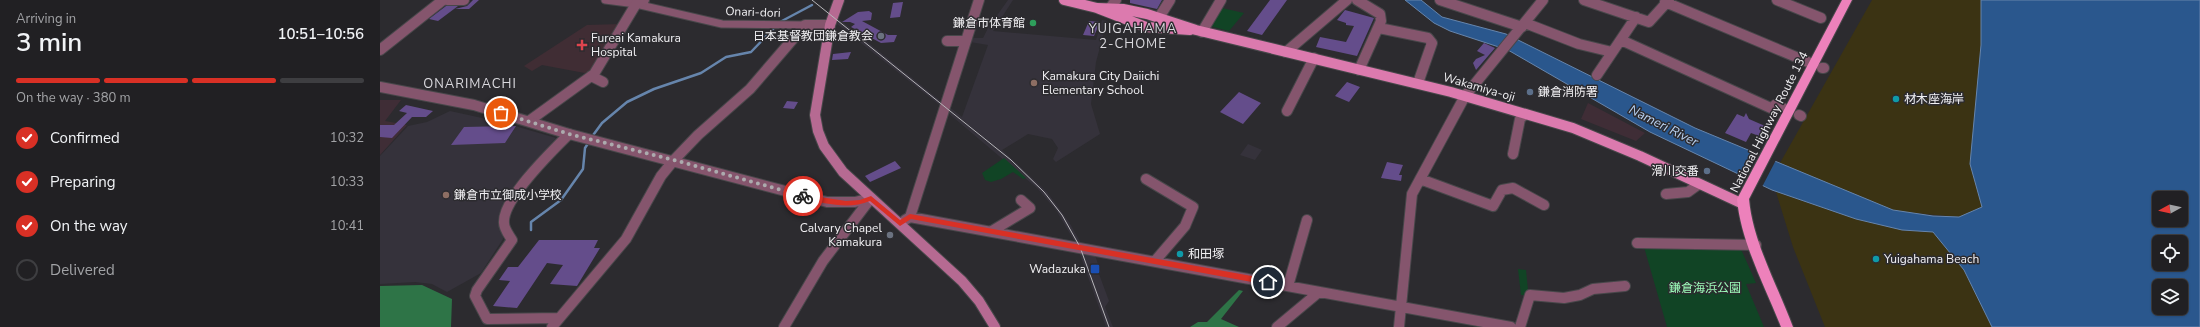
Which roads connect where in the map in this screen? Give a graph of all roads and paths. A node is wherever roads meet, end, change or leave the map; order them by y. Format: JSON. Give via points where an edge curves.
{"nodes":[{"id":1,"x":449,"y":0,"type":"edge"},
{"id":2,"x":464,"y":0,"type":"edge"},
{"id":3,"x":604,"y":0,"type":"edge"},
{"id":4,"x":839,"y":0,"type":"edge"},
{"id":5,"x":979,"y":0,"type":"edge"},
{"id":6,"x":1064,"y":0,"type":"edge"},
{"id":7,"x":1116,"y":0,"type":"edge"},
{"id":8,"x":1170,"y":0,"type":"edge"},
{"id":9,"x":1221,"y":0,"type":"edge"},
{"id":10,"x":1347,"y":0,"type":"edge"},
{"id":11,"x":1357,"y":0,"type":"edge"},
{"id":12,"x":1440,"y":0,"type":"edge"},
{"id":13,"x":1543,"y":0,"type":"edge"},
{"id":14,"x":1584,"y":0,"type":"edge"},
{"id":15,"x":1777,"y":0,"type":"edge"},
{"id":16,"x":1847,"y":0,"type":"edge"},
{"id":17,"x":1667,"y":1,"type":"edge"},
{"id":18,"x":640,"y":2,"type":"edge"},
{"id":19,"x":1097,"y":8,"type":"junction"},
{"id":20,"x":1110,"y":8,"type":"junction"},
{"id":21,"x":1160,"y":16,"type":"junction"},
{"id":22,"x":1636,"y":17,"type":"junction"},
{"id":23,"x":1821,"y":18,"type":"dead end"},
{"id":24,"x":805,"y":25,"type":"junction"},
{"id":25,"x":830,"y":25,"type":"junction"},
{"id":26,"x":1524,"y":25,"type":"junction"},
{"id":27,"x":1379,"y":28,"type":"junction"},
{"id":28,"x":1199,"y":31,"type":"junction"},
{"id":29,"x":1621,"y":40,"type":"junction"},
{"id":30,"x":947,"y":41,"type":"dead end"},
{"id":31,"x":965,"y":41,"type":"junction"},
{"id":32,"x":380,"y":50,"type":"edge"},
{"id":33,"x":1286,"y":52,"type":"junction"},
{"id":34,"x":1612,"y":52,"type":"junction"},
{"id":35,"x":1314,"y":58,"type":"junction"},
{"id":36,"x":1808,"y":62,"type":"dead end"},
{"id":37,"x":1359,"y":70,"type":"junction"},
{"id":38,"x":1597,"y":75,"type":"dead end"},
{"id":39,"x":591,"y":76,"type":"junction"},
{"id":40,"x":603,"y":82,"type":"dead end"},
{"id":41,"x":1418,"y":83,"type":"junction"},
{"id":42,"x":380,"y":87,"type":"edge"},
{"id":43,"x":1465,"y":96,"type":"junction"},
{"id":44,"x":1783,"y":108,"type":"dead end"},
{"id":45,"x":1287,"y":111,"type":"dead end"},
{"id":46,"x":1525,"y":114,"type":"junction"},
{"id":47,"x":529,"y":121,"type":"junction"},
{"id":48,"x":569,"y":134,"type":"junction"},
{"id":49,"x":1513,"y":154,"type":"dead end"},
{"id":50,"x":674,"y":160,"type":"junction"},
{"id":51,"x":1146,"y":179,"type":"dead end"},
{"id":52,"x":1420,"y":179,"type":"junction"},
{"id":53,"x":1699,"y":184,"type":"junction"},
{"id":54,"x":1666,"y":194,"type":"dead end"},
{"id":55,"x":871,"y":198,"type":"junction"},
{"id":56,"x":1022,"y":200,"type":"dead end"},
{"id":57,"x":1743,"y":204,"type":"junction"},
{"id":58,"x":1544,"y":205,"type":"dead end"},
{"id":59,"x":910,"y":217,"type":"junction"},
{"id":60,"x":1307,"y":220,"type":"dead end"},
{"id":61,"x":900,"y":223,"type":"junction"},
{"id":62,"x":992,"y":231,"type":"junction"},
{"id":63,"x":1637,"y":243,"type":"dead end"},
{"id":64,"x":1756,"y":246,"type":"junction"},
{"id":65,"x":1155,"y":262,"type":"junction"},
{"id":66,"x":1288,"y":286,"type":"junction"},
{"id":67,"x":1625,"y":286,"type":"dead end"},
{"id":68,"x":1319,"y":292,"type":"junction"},
{"id":69,"x":1401,"y":308,"type":"junction"},
{"id":70,"x":559,"y":318,"type":"junction"},
{"id":71,"x":552,"y":327,"type":"edge"},
{"id":72,"x":784,"y":327,"type":"edge"},
{"id":73,"x":995,"y":327,"type":"edge"},
{"id":74,"x":1277,"y":327,"type":"edge"},
{"id":75,"x":1399,"y":327,"type":"edge"},
{"id":76,"x":1511,"y":327,"type":"edge"},
{"id":77,"x":1520,"y":327,"type":"edge"},
{"id":78,"x":1787,"y":327,"type":"edge"}],
"edges":[{"from":1,"to":2,"type":"street"},
{"from":1,"to":32,"type":"street"},
{"from":3,"to":18,"type":"street","name":"Onari-dori"},
{"from":4,"to":25,"type":"main road"},
{"from":5,"to":31,"type":"street"},
{"from":6,"to":19,"type":"main road","name":"Wakamiya-oji"},
{"from":7,"to":20,"type":"street"},
{"from":8,"to":21,"type":"street"},
{"from":9,"to":28,"type":"street"},
{"from":10,"to":33,"type":"street"},
{"from":11,"to":27,"type":"street","via":[[1380,14]]},
{"from":12,"to":26,"type":"street"},
{"from":13,"to":26,"type":"street"},
{"from":14,"to":22,"type":"street"},
{"from":15,"to":23,"type":"street"},
{"from":16,"to":57,"type":"highway","name":"National Highway Route 134"},
{"from":17,"to":22,"type":"street","via":[[1649,22]]},
{"from":17,"to":36,"type":"street"},
{"from":18,"to":24,"type":"street","name":"Onari-dori","via":[[722,24]]},
{"from":18,"to":39,"type":"street"},
{"from":19,"to":20,"type":"main road","name":"Wakamiya-oji"},
{"from":19,"to":28,"type":"main road","name":"Wakamiya-oji","via":[[1146,27]]},
{"from":20,"to":21,"type":"main road","name":"Wakamiya-oji"},
{"from":21,"to":28,"type":"main road","name":"Wakamiya-oji"},
{"from":22,"to":29,"type":"street"},
{"from":24,"to":25,"type":"street","name":"Onari-dori"},
{"from":24,"to":50,"type":"street","via":[[750,89]]},
{"from":25,"to":55,"type":"main road","via":[[815,126],[831,158]]},
{"from":26,"to":34,"type":"street","via":[[1579,44]]},
{"from":26,"to":43,"type":"street"},
{"from":27,"to":37,"type":"street"},
{"from":27,"to":41,"type":"street","via":[[1428,38],[1432,43]]},
{"from":28,"to":33,"type":"main road","name":"Wakamiya-oji"},
{"from":29,"to":34,"type":"street"},
{"from":29,"to":44,"type":"street","via":[[1773,109],[1775,105]]},
{"from":30,"to":31,"type":"street"},
{"from":31,"to":59,"type":"street"},
{"from":33,"to":35,"type":"main road","name":"Wakamiya-oji"},
{"from":34,"to":38,"type":"street"},
{"from":35,"to":37,"type":"main road","name":"Wakamiya-oji"},
{"from":35,"to":45,"type":"street"},
{"from":37,"to":41,"type":"main road","name":"Wakamiya-oji"},
{"from":39,"to":40,"type":"street"},
{"from":39,"to":47,"type":"street"},
{"from":41,"to":43,"type":"main road","name":"Wakamiya-oji"},
{"from":42,"to":47,"type":"street","via":[[474,106]]},
{"from":43,"to":46,"type":"main road","name":"Wakamiya-oji"},
{"from":43,"to":52,"type":"street"},
{"from":46,"to":49,"type":"street","via":[[1520,119]]},
{"from":46,"to":53,"type":"main road","name":"Wakamiya-oji","via":[[1595,136]]},
{"from":47,"to":48,"type":"street"},
{"from":48,"to":50,"type":"street"},
{"from":48,"to":70,"type":"street","via":[[525,181],[506,213],[504,222],[512,240],[475,296],[487,319]]},
{"from":50,"to":55,"type":"street","via":[[827,202],[846,204]]},
{"from":50,"to":70,"type":"street","via":[[626,239]]},
{"from":51,"to":65,"type":"street","via":[[1193,208],[1185,226]]},
{"from":52,"to":58,"type":"street","via":[[1493,206],[1502,190],[1513,188]]},
{"from":52,"to":69,"type":"street","via":[[1412,194]]},
{"from":53,"to":54,"type":"street","via":[[1687,194]]},
{"from":53,"to":57,"type":"main road","name":"Wakamiya-oji"},
{"from":55,"to":61,"type":"main road"},
{"from":55,"to":72,"type":"street","via":[[823,260]]},
{"from":56,"to":62,"type":"street","via":[[1030,208]]},
{"from":57,"to":64,"type":"highway","name":"National Highway Route 134"},
{"from":59,"to":61,"type":"street"},
{"from":59,"to":62,"type":"street"},
{"from":60,"to":66,"type":"street"},
{"from":61,"to":73,"type":"main road","via":[[962,281],[979,301]]},
{"from":62,"to":65,"type":"street"},
{"from":63,"to":64,"type":"street"},
{"from":64,"to":78,"type":"highway","name":"National Highway Route 134"},
{"from":65,"to":66,"type":"street"},
{"from":66,"to":68,"type":"street"},
{"from":67,"to":77,"type":"street","via":[[1593,289],[1564,298],[1530,295]]},
{"from":68,"to":69,"type":"street"},
{"from":68,"to":74,"type":"street"},
{"from":69,"to":75,"type":"street"},
{"from":69,"to":76,"type":"street"},
{"from":70,"to":71,"type":"street"}]}
